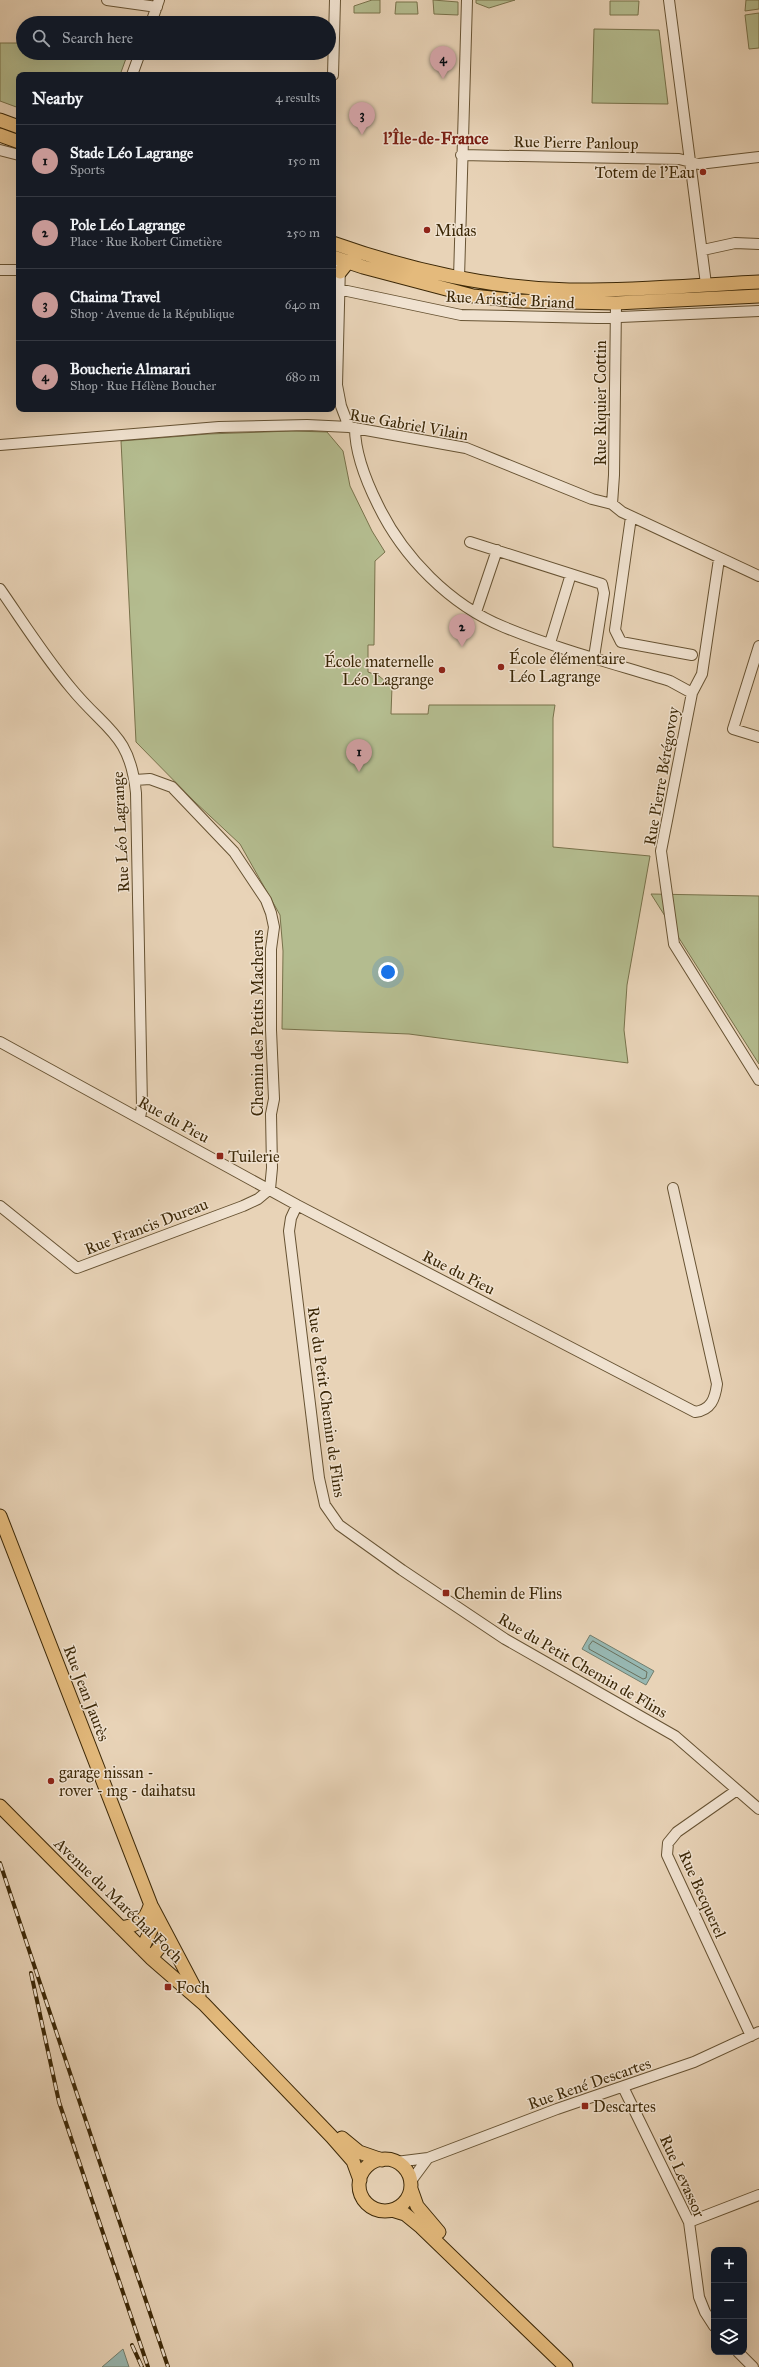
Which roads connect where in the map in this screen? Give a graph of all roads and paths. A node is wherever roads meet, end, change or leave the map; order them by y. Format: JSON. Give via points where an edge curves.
{"nodes":[{"id":1,"x":107,"y":0,"type":"edge"},
{"id":2,"x":335,"y":0,"type":"edge"},
{"id":3,"x":467,"y":0,"type":"edge"},
{"id":4,"x":669,"y":0,"type":"edge"},
{"id":5,"x":158,"y":3,"type":"edge"},
{"id":6,"x":153,"y":16,"type":"edge"},
{"id":7,"x":335,"y":16,"type":"edge"},
{"id":8,"x":137,"y":60,"type":"edge"},
{"id":9,"x":333,"y":60,"type":"edge"},
{"id":10,"x":133,"y":72,"type":"edge"},
{"id":11,"x":333,"y":72,"type":"edge"},
{"id":12,"x":0,"y":120,"type":"edge"},
{"id":13,"x":16,"y":126,"type":"edge"},
{"id":14,"x":0,"y":135,"type":"edge"},
{"id":15,"x":16,"y":141,"type":"edge"},
{"id":16,"x":0,"y":150,"type":"edge"},
{"id":17,"x":16,"y":154,"type":"edge"},
{"id":18,"x":462,"y":155,"type":"junction"},
{"id":19,"x":759,"y":157,"type":"edge"},
{"id":20,"x":691,"y":162,"type":"junction"},
{"id":21,"x":759,"y":244,"type":"edge"},
{"id":22,"x":336,"y":245,"type":"edge"},
{"id":23,"x":336,"y":249,"type":"edge"},
{"id":24,"x":703,"y":250,"type":"junction"},
{"id":25,"x":343,"y":262,"type":"edge"},
{"id":26,"x":411,"y":268,"type":"junction"},
{"id":27,"x":0,"y":270,"type":"edge"},
{"id":28,"x":16,"y":270,"type":"edge"},
{"id":29,"x":459,"y":278,"type":"junction"},
{"id":30,"x":759,"y":282,"type":"edge"},
{"id":31,"x":706,"y":284,"type":"junction"},
{"id":32,"x":630,"y":288,"type":"junction"},
{"id":33,"x":336,"y":289,"type":"edge"},
{"id":34,"x":606,"y":289,"type":"junction"},
{"id":35,"x":759,"y":296,"type":"edge"},
{"id":36,"x":715,"y":297,"type":"junction"},
{"id":37,"x":693,"y":298,"type":"junction"},
{"id":38,"x":616,"y":303,"type":"junction"},
{"id":39,"x":759,"y":311,"type":"edge"},
{"id":40,"x":615,"y":317,"type":"junction"},
{"id":41,"x":352,"y":427,"type":"junction"},
{"id":42,"x":0,"y":445,"type":"edge"},
{"id":43,"x":612,"y":504,"type":"junction"},
{"id":44,"x":631,"y":517,"type":"junction"},
{"id":45,"x":470,"y":542,"type":"dead end"},
{"id":46,"x":497,"y":550,"type":"junction"},
{"id":47,"x":719,"y":559,"type":"junction"},
{"id":48,"x":571,"y":574,"type":"junction"},
{"id":49,"x":759,"y":576,"type":"edge"},
{"id":50,"x":0,"y":589,"type":"edge"},
{"id":51,"x":476,"y":612,"type":"junction"},
{"id":52,"x":550,"y":643,"type":"junction"},
{"id":53,"x":759,"y":646,"type":"edge"},
{"id":54,"x":692,"y":655,"type":"dead end"},
{"id":55,"x":594,"y":657,"type":"junction"},
{"id":56,"x":756,"y":665,"type":"edge"},
{"id":57,"x":692,"y":693,"type":"junction"},
{"id":58,"x":759,"y":737,"type":"edge"},
{"id":59,"x":135,"y":780,"type":"junction"},
{"id":60,"x":0,"y":1042,"type":"edge"},
{"id":61,"x":759,"y":1080,"type":"edge"},
{"id":62,"x":140,"y":1118,"type":"junction"},
{"id":63,"x":673,"y":1188,"type":"dead end"},
{"id":64,"x":270,"y":1189,"type":"junction"},
{"id":65,"x":297,"y":1205,"type":"junction"},
{"id":66,"x":0,"y":1206,"type":"edge"},
{"id":67,"x":0,"y":1516,"type":"edge"},
{"id":68,"x":737,"y":1790,"type":"junction"},
{"id":69,"x":2,"y":1808,"type":"edge"},
{"id":70,"x":759,"y":1809,"type":"edge"},
{"id":71,"x":151,"y":1905,"type":"junction"},
{"id":72,"x":121,"y":1928,"type":"junction"},
{"id":73,"x":166,"y":1934,"type":"junction"},
{"id":74,"x":146,"y":1953,"type":"junction"},
{"id":75,"x":204,"y":2004,"type":"junction"},
{"id":76,"x":755,"y":2034,"type":"edge"},
{"id":77,"x":282,"y":2085,"type":"junction"},
{"id":78,"x":623,"y":2087,"type":"junction"},
{"id":79,"x":428,"y":2158,"type":"junction"},
{"id":80,"x":382,"y":2160,"type":"junction"},
{"id":81,"x":396,"y":2162,"type":"junction"},
{"id":82,"x":360,"y":2180,"type":"junction"},
{"id":83,"x":411,"y":2185,"type":"junction"},
{"id":84,"x":759,"y":2194,"type":"edge"},
{"id":85,"x":392,"y":2210,"type":"junction"},
{"id":86,"x":689,"y":2222,"type":"junction"},
{"id":87,"x":711,"y":2321,"type":"edge"},
{"id":88,"x":521,"y":2322,"type":"junction"},
{"id":89,"x":741,"y":2355,"type":"edge"},
{"id":90,"x":566,"y":2367,"type":"edge"},
{"id":91,"x":754,"y":2367,"type":"edge"}],
"edges":[{"from":1,"to":5,"type":"street"},
{"from":2,"to":7,"type":"street"},
{"from":3,"to":18,"type":"street"},
{"from":4,"to":20,"type":"street"},
{"from":5,"to":6,"type":"street"},
{"from":8,"to":10,"type":"street"},
{"from":9,"to":11,"type":"street"},
{"from":12,"to":13,"type":"main road"},
{"from":14,"to":15,"type":"main road"},
{"from":16,"to":17,"type":"street"},
{"from":18,"to":20,"type":"street","name":"Rue Pierre Panloup","via":[[679,159]]},
{"from":18,"to":29,"type":"street"},
{"from":19,"to":20,"type":"street","name":"Rue Pierre Panloup","via":[[699,164]]},
{"from":20,"to":24,"type":"street"},
{"from":21,"to":24,"type":"street","via":[[735,244]]},
{"from":22,"to":26,"type":"main road"},
{"from":23,"to":25,"type":"street"},
{"from":24,"to":31,"type":"street"},
{"from":25,"to":26,"type":"main road","via":[[395,270]]},
{"from":25,"to":33,"type":"street"},
{"from":25,"to":38,"type":"main road","via":[[473,296],[520,301]]},
{"from":26,"to":29,"type":"main road"},
{"from":27,"to":28,"type":"street"},
{"from":29,"to":34,"type":"main road","via":[[523,287]]},
{"from":30,"to":31,"type":"main road"},
{"from":31,"to":32,"type":"main road"},
{"from":31,"to":36,"type":"main road"},
{"from":31,"to":37,"type":"main road"},
{"from":32,"to":34,"type":"main road"},
{"from":32,"to":38,"type":"main road"},
{"from":33,"to":40,"type":"street","name":"Rue Aristide Briand","via":[[461,315]]},
{"from":33,"to":41,"type":"street","via":[[337,385],[341,406]]},
{"from":34,"to":38,"type":"main road"},
{"from":35,"to":36,"type":"main road"},
{"from":36,"to":37,"type":"main road"},
{"from":37,"to":38,"type":"main road"},
{"from":38,"to":40,"type":"street","name":"Rue Riquier Cottin"},
{"from":39,"to":40,"type":"street","name":"Rue Aristide Briand"},
{"from":40,"to":43,"type":"street","name":"Rue Riquier Cottin"},
{"from":41,"to":42,"type":"street","name":"Rue Gabriel Vilain","via":[[219,427]]},
{"from":41,"to":43,"type":"street","name":"Rue Gabriel Vilain","via":[[466,448],[592,499]]},
{"from":41,"to":51,"type":"street","via":[[356,449],[371,491],[398,539],[447,592]]},
{"from":43,"to":44,"type":"street"},
{"from":44,"to":47,"type":"street"},
{"from":44,"to":54,"type":"street","via":[[615,630],[621,642]]},
{"from":45,"to":46,"type":"street"},
{"from":46,"to":48,"type":"street"},
{"from":46,"to":51,"type":"street"},
{"from":47,"to":49,"type":"street"},
{"from":47,"to":57,"type":"street","name":"Rue Pierre Bérégovoy","via":[[702,674]]},
{"from":48,"to":52,"type":"street"},
{"from":48,"to":55,"type":"street","via":[[602,584],[604,587]]},
{"from":50,"to":59,"type":"street","name":"Rue Léo Lagrange","via":[[71,689],[116,734],[127,751]]},
{"from":51,"to":52,"type":"street","via":[[503,626]]},
{"from":52,"to":55,"type":"street"},
{"from":53,"to":56,"type":"street"},
{"from":55,"to":57,"type":"street","via":[[670,681]]},
{"from":56,"to":58,"type":"street","via":[[733,729]]},
{"from":57,"to":61,"type":"street","name":"Rue Pierre Bérégovoy","via":[[661,851],[674,944]]},
{"from":59,"to":62,"type":"street","name":"Rue Léo Lagrange","via":[[141,979]]},
{"from":59,"to":64,"type":"street","name":"Chemin des Petits Macherus","via":[[150,779],[172,787],[234,852],[271,913],[274,927],[271,1030],[274,1092],[271,1114]]},
{"from":60,"to":62,"type":"street","name":"Rue du Pieu"},
{"from":62,"to":64,"type":"street","name":"Rue du Pieu"},
{"from":63,"to":65,"type":"street","name":"Rue du Pieu","via":[[717,1384],[712,1403],[703,1411],[695,1412]]},
{"from":64,"to":65,"type":"street","name":"Rue du Pieu"},
{"from":64,"to":66,"type":"street","name":"Rue Francis Dureau","via":[[258,1200],[77,1268]]},
{"from":65,"to":68,"type":"street","name":"Rue du Petit Chemin de Flins","via":[[289,1224],[290,1236],[319,1478],[325,1505],[333,1519],[402,1570],[504,1639],[675,1736]]},
{"from":67,"to":71,"type":"main road","name":"Rue Jean Jaurès"},
{"from":68,"to":70,"type":"street","name":"Rue du Petit Chemin de Flins"},
{"from":68,"to":76,"type":"street","name":"Rue Becquerel","via":[[677,1832],[668,1843],[667,1855]]},
{"from":69,"to":72,"type":"main road","name":"Avenue du Maréchal Foch"},
{"from":71,"to":72,"type":"main road","via":[[143,1920]]},
{"from":71,"to":73,"type":"main road","name":"Rue Jean Jaurès"},
{"from":71,"to":74,"type":"main road","via":[[151,1930]]},
{"from":72,"to":74,"type":"main road","name":"Avenue du Maréchal Foch"},
{"from":73,"to":74,"type":"main road","via":[[162,1944]]},
{"from":73,"to":75,"type":"main road","name":"Rue Jean Jaurès"},
{"from":74,"to":75,"type":"main road","name":"Avenue du Maréchal Foch"},
{"from":75,"to":77,"type":"main road","name":"Avenue du Maréchal Foch"},
{"from":76,"to":78,"type":"street","name":"Rue René Descartes","via":[[694,2062]]},
{"from":77,"to":80,"type":"main road","name":"Avenue du Maréchal Foch","via":[[355,2149]]},
{"from":77,"to":82,"type":"main road","name":"Avenue du Maréchal Foch","via":[[348,2155],[356,2166]]},
{"from":78,"to":79,"type":"street","name":"Rue René Descartes"},
{"from":78,"to":86,"type":"street","name":"Rue Levassor"},
{"from":79,"to":81,"type":"street","name":"Rue René Descartes"},
{"from":79,"to":83,"type":"street"},
{"from":80,"to":81,"type":"main road"},
{"from":80,"to":82,"type":"main road","via":[[367,2167]]},
{"from":81,"to":83,"type":"main road","via":[[405,2169]]},
{"from":82,"to":85,"type":"main road","via":[[360,2192],[367,2204],[378,2210]]},
{"from":83,"to":85,"type":"main road","via":[[404,2203]]},
{"from":83,"to":88,"type":"main road","via":[[417,2206],[425,2217]]},
{"from":84,"to":86,"type":"street"},
{"from":85,"to":88,"type":"main road","via":[[405,2214],[421,2227]]},
{"from":86,"to":87,"type":"street","name":"Rue Levassor","via":[[699,2298]]},
{"from":88,"to":90,"type":"main road"},
{"from":89,"to":91,"type":"street"}]}
